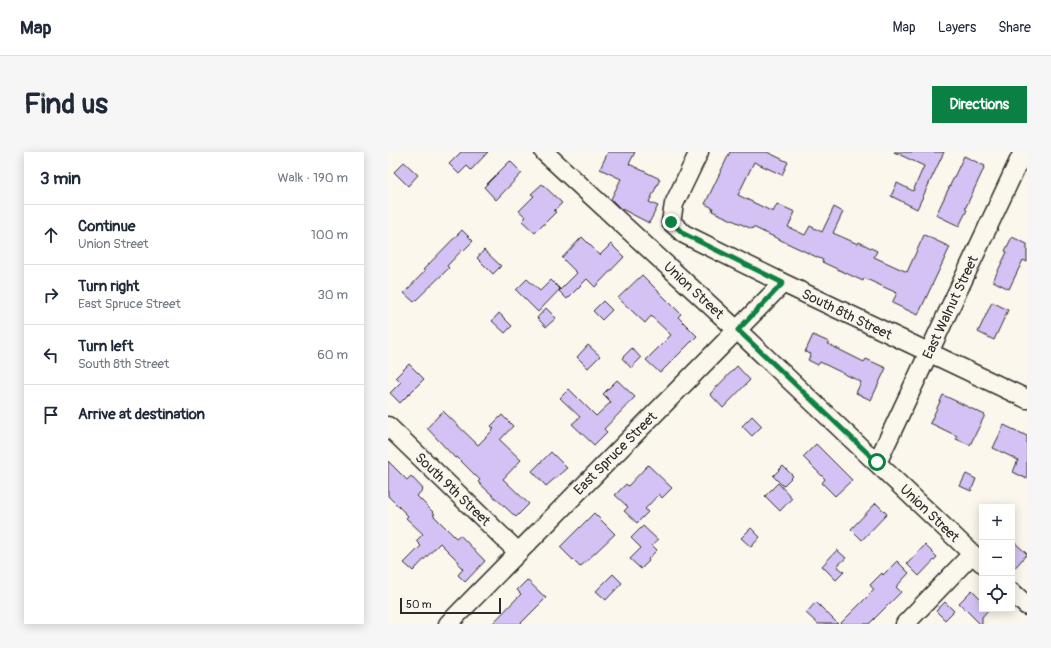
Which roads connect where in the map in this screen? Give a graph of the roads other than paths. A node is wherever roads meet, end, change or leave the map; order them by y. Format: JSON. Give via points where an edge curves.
{"nodes":[{"id":1,"x":544,"y":152,"type":"edge"},
{"id":2,"x":699,"y":152,"type":"edge"},
{"id":3,"x":1023,"y":152,"type":"edge"},
{"id":4,"x":783,"y":283,"type":"junction"},
{"id":5,"x":738,"y":330,"type":"junction"},
{"id":6,"x":928,"y":352,"type":"junction"},
{"id":7,"x":1027,"y":399,"type":"edge"},
{"id":8,"x":388,"y":426,"type":"edge"},
{"id":9,"x":877,"y":462,"type":"junction"},
{"id":10,"x":518,"y":552,"type":"junction"},
{"id":11,"x":977,"y":558,"type":"edge"},
{"id":12,"x":1015,"y":595,"type":"edge"},
{"id":13,"x":1027,"y":606,"type":"edge"},
{"id":14,"x":448,"y":624,"type":"edge"},
{"id":15,"x":905,"y":624,"type":"edge"}],
"edges":[{"from":1,"to":5,"type":"street","name":"Union Street"},
{"from":2,"to":4,"type":"street","name":"South 8th Street","via":[[674,204],[671,222],[684,234]]},
{"from":3,"to":6,"type":"street","name":"East Walnut Street"},
{"from":4,"to":5,"type":"street","name":"East Spruce Street"},
{"from":4,"to":6,"type":"street","name":"South 8th Street"},
{"from":5,"to":9,"type":"street","name":"Union Street"},
{"from":5,"to":10,"type":"street","name":"East Spruce Street"},
{"from":6,"to":7,"type":"street","name":"South 8th Street"},
{"from":6,"to":9,"type":"street","name":"East Walnut Street"},
{"from":8,"to":10,"type":"street","name":"South 9th Street"},
{"from":9,"to":11,"type":"street","name":"Union Street"},
{"from":10,"to":14,"type":"street","name":"East Spruce Street"},
{"from":11,"to":15,"type":"street"},
{"from":12,"to":13,"type":"street"}]}
